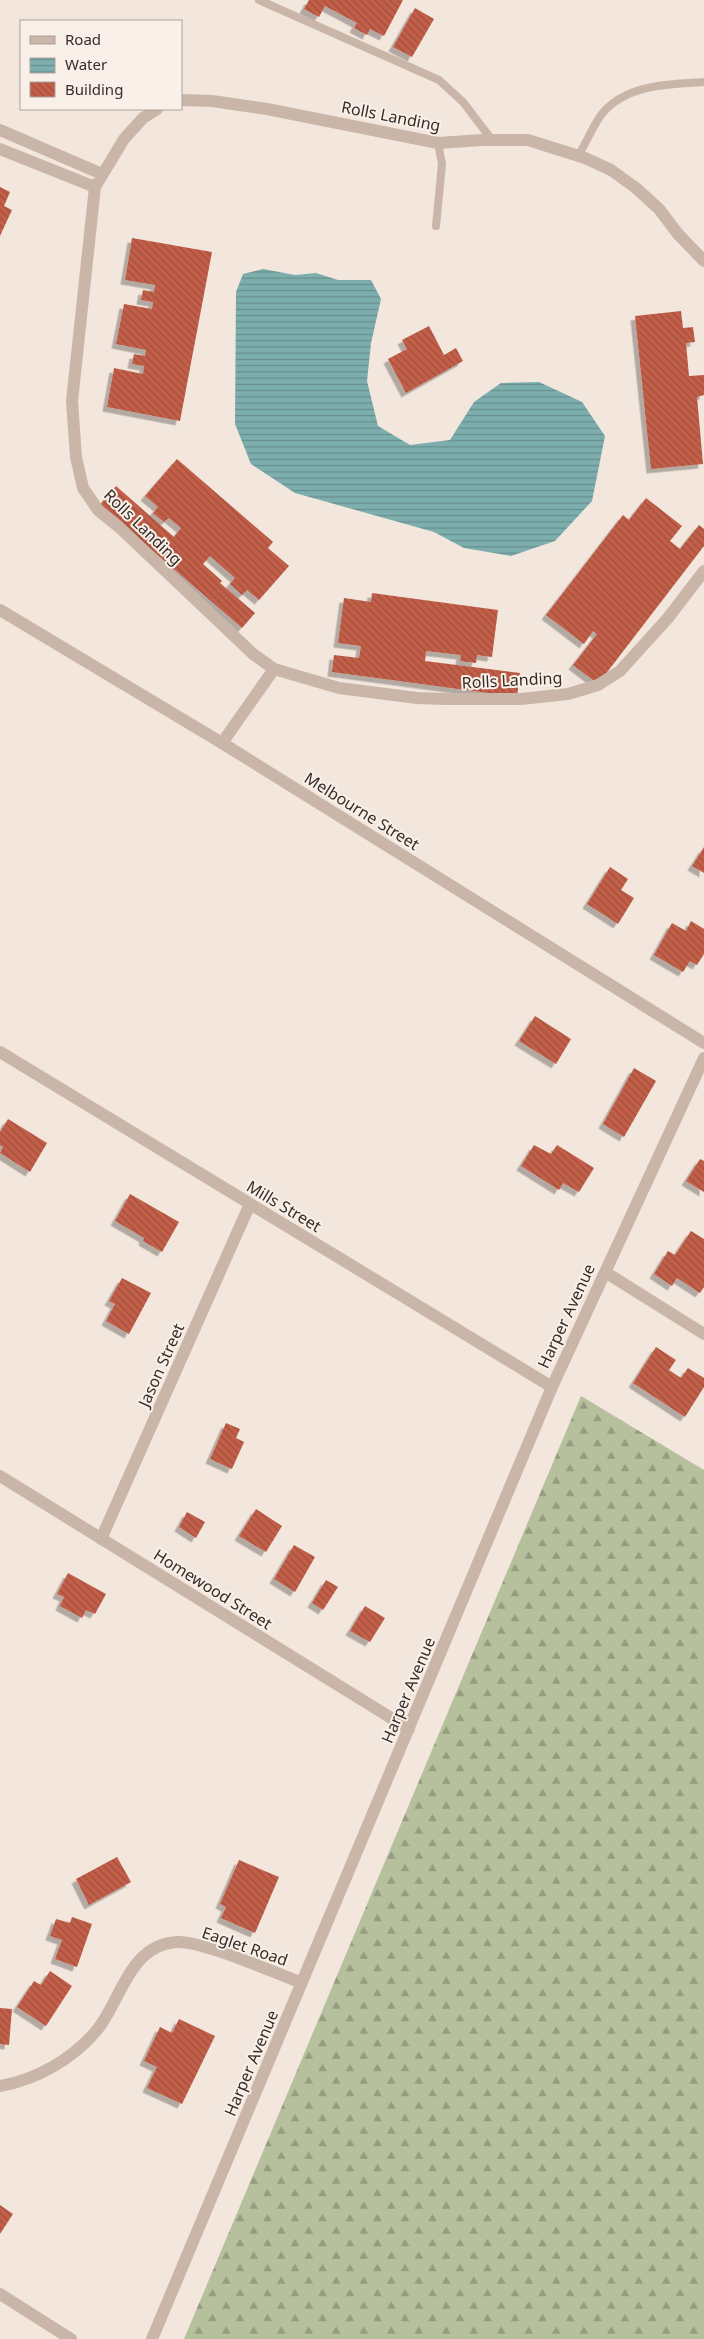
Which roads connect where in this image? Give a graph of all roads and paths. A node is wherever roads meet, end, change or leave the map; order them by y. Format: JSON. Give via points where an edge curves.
{"nodes":[{"id":1,"x":259,"y":0,"type":"edge"},
{"id":2,"x":704,"y":82,"type":"edge"},
{"id":3,"x":182,"y":100,"type":"edge"},
{"id":4,"x":155,"y":110,"type":"edge"},
{"id":5,"x":0,"y":130,"type":"edge"},
{"id":6,"x":23,"y":140,"type":"junction"},
{"id":7,"x":492,"y":140,"type":"junction"},
{"id":8,"x":438,"y":143,"type":"junction"},
{"id":9,"x":0,"y":149,"type":"edge"},
{"id":10,"x":17,"y":156,"type":"junction"},
{"id":11,"x":578,"y":156,"type":"junction"},
{"id":12,"x":102,"y":174,"type":"junction"},
{"id":13,"x":95,"y":187,"type":"junction"},
{"id":14,"x":436,"y":226,"type":"dead end"},
{"id":15,"x":704,"y":261,"type":"edge"},
{"id":16,"x":704,"y":571,"type":"edge"},
{"id":17,"x":0,"y":610,"type":"edge"},
{"id":18,"x":274,"y":669,"type":"junction"},
{"id":19,"x":222,"y":743,"type":"junction"},
{"id":20,"x":704,"y":1043,"type":"edge"},
{"id":21,"x":0,"y":1052,"type":"edge"},
{"id":22,"x":704,"y":1058,"type":"edge"},
{"id":23,"x":250,"y":1204,"type":"junction"},
{"id":24,"x":605,"y":1272,"type":"junction"},
{"id":25,"x":704,"y":1334,"type":"edge"},
{"id":26,"x":552,"y":1387,"type":"junction"},
{"id":27,"x":0,"y":1476,"type":"edge"},
{"id":28,"x":102,"y":1539,"type":"junction"},
{"id":29,"x":409,"y":1729,"type":"junction"},
{"id":30,"x":302,"y":1983,"type":"junction"},
{"id":31,"x":0,"y":2086,"type":"edge"},
{"id":32,"x":0,"y":2294,"type":"edge"},
{"id":33,"x":71,"y":2339,"type":"edge"},
{"id":34,"x":152,"y":2339,"type":"edge"}],
"edges":[{"from":1,"to":7,"type":"lane","via":[[439,80],[464,102]]},
{"from":2,"to":11,"type":"lane","via":[[641,89],[620,98],[600,116]]},
{"from":3,"to":8,"type":"street","name":"Rolls Landing","via":[[267,109]]},
{"from":4,"to":12,"type":"street","name":"Rolls Landing","via":[[143,118],[124,139]]},
{"from":5,"to":6,"type":"street"},
{"from":6,"to":10,"type":"street"},
{"from":6,"to":12,"type":"street"},
{"from":7,"to":8,"type":"street","name":"Rolls Landing"},
{"from":7,"to":11,"type":"street","name":"Rolls Landing","via":[[528,140]]},
{"from":8,"to":14,"type":"lane","via":[[442,164]]},
{"from":9,"to":10,"type":"street"},
{"from":10,"to":13,"type":"street"},
{"from":11,"to":15,"type":"street","name":"Rolls Landing","via":[[611,170],[636,188]]},
{"from":12,"to":13,"type":"street","name":"Rolls Landing"},
{"from":13,"to":18,"type":"street","name":"Rolls Landing","via":[[72,401],[76,457],[84,488],[98,510],[253,654]]},
{"from":16,"to":18,"type":"street","name":"Rolls Landing","via":[[652,637],[620,671],[598,685],[568,694],[521,698],[418,698],[339,688]]},
{"from":17,"to":19,"type":"street","name":"Melbourne Street"},
{"from":18,"to":19,"type":"street"},
{"from":19,"to":20,"type":"street","name":"Melbourne Street"},
{"from":21,"to":23,"type":"street","name":"Mills Street"},
{"from":22,"to":24,"type":"street","name":"Harper Avenue"},
{"from":23,"to":26,"type":"street","name":"Mills Street"},
{"from":23,"to":28,"type":"street","name":"Jason Street"},
{"from":24,"to":25,"type":"street"},
{"from":24,"to":26,"type":"street","name":"Harper Avenue"},
{"from":26,"to":29,"type":"street","name":"Harper Avenue"},
{"from":27,"to":28,"type":"street","name":"Homewood Street"},
{"from":28,"to":29,"type":"street","name":"Homewood Street"},
{"from":29,"to":30,"type":"street","name":"Harper Avenue"},
{"from":30,"to":31,"type":"street","name":"Eaglet Road","via":[[200,1946],[177,1942],[154,1947],[136,1962],[111,2010],[78,2050],[33,2077]]},
{"from":30,"to":34,"type":"street","name":"Harper Avenue"},
{"from":32,"to":33,"type":"street"}]}
